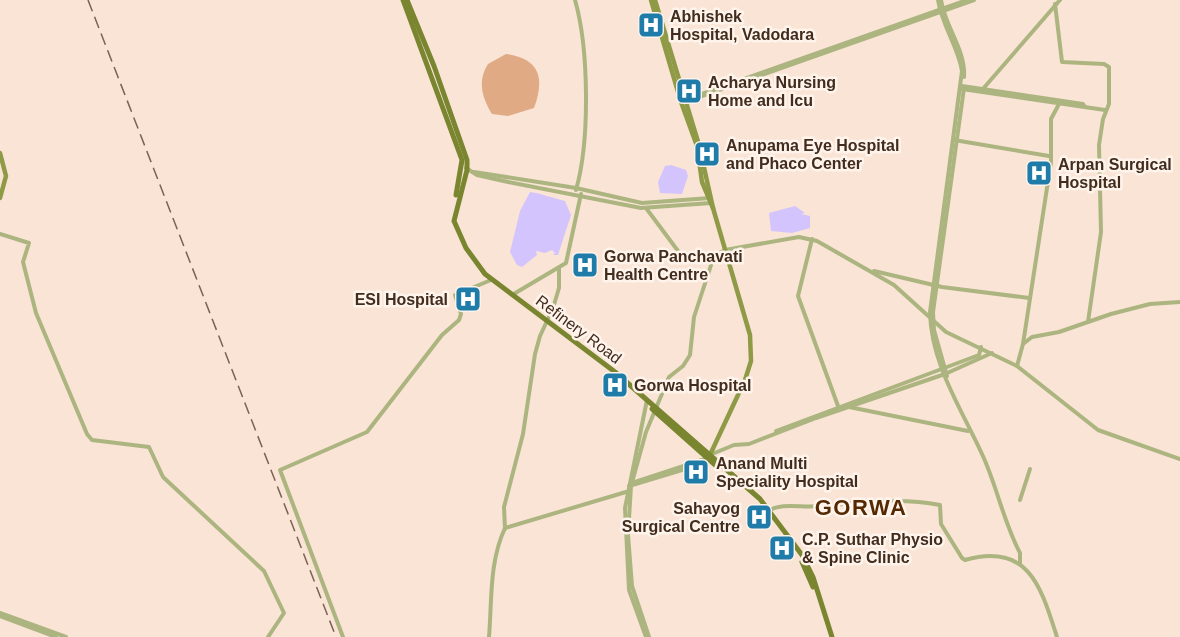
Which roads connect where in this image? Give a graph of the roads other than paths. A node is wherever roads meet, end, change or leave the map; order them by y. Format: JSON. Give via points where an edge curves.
{"nodes":[{"id":1,"x":405,"y":0,"type":"edge"},
{"id":2,"x":575,"y":0,"type":"edge"},
{"id":3,"x":653,"y":0,"type":"edge"},
{"id":4,"x":940,"y":0,"type":"edge"},
{"id":5,"x":968,"y":0,"type":"edge"},
{"id":6,"x":974,"y":0,"type":"edge"},
{"id":7,"x":1060,"y":0,"type":"edge"},
{"id":8,"x":1055,"y":4,"type":"junction"},
{"id":9,"x":941,"y":12,"type":"junction"},
{"id":10,"x":962,"y":88,"type":"junction"},
{"id":11,"x":982,"y":90,"type":"junction"},
{"id":12,"x":685,"y":101,"type":"junction"},
{"id":13,"x":1059,"y":104,"type":"junction"},
{"id":14,"x":1085,"y":107,"type":"junction"},
{"id":15,"x":1106,"y":110,"type":"junction"},
{"id":16,"x":955,"y":140,"type":"junction"},
{"id":17,"x":0,"y":153,"type":"edge"},
{"id":18,"x":1049,"y":156,"type":"junction"},
{"id":19,"x":0,"y":162,"type":"edge"},
{"id":20,"x":465,"y":168,"type":"junction"},
{"id":21,"x":0,"y":189,"type":"edge"},
{"id":22,"x":575,"y":191,"type":"junction"},
{"id":23,"x":581,"y":192,"type":"junction"},
{"id":24,"x":0,"y":198,"type":"edge"},
{"id":25,"x":711,"y":202,"type":"junction"},
{"id":26,"x":642,"y":203,"type":"junction"},
{"id":27,"x":645,"y":208,"type":"junction"},
{"id":28,"x":0,"y":234,"type":"edge"},
{"id":29,"x":812,"y":239,"type":"junction"},
{"id":30,"x":724,"y":250,"type":"junction"},
{"id":31,"x":714,"y":254,"type":"junction"},
{"id":32,"x":559,"y":268,"type":"junction"},
{"id":33,"x":867,"y":269,"type":"junction"},
{"id":34,"x":490,"y":281,"type":"junction"},
{"id":35,"x":935,"y":285,"type":"junction"},
{"id":36,"x":512,"y":295,"type":"junction"},
{"id":37,"x":1029,"y":298,"type":"junction"},
{"id":38,"x":1180,"y":302,"type":"edge"},
{"id":39,"x":931,"y":321,"type":"junction"},
{"id":40,"x":1088,"y":322,"type":"junction"},
{"id":41,"x":546,"y":323,"type":"junction"},
{"id":42,"x":1023,"y":344,"type":"junction"},
{"id":43,"x":981,"y":347,"type":"junction"},
{"id":44,"x":993,"y":353,"type":"junction"},
{"id":45,"x":1017,"y":366,"type":"junction"},
{"id":46,"x":945,"y":372,"type":"junction"},
{"id":47,"x":906,"y":385,"type":"junction"},
{"id":48,"x":646,"y":401,"type":"junction"},
{"id":49,"x":839,"y":406,"type":"junction"},
{"id":50,"x":848,"y":407,"type":"junction"},
{"id":51,"x":656,"y":410,"type":"junction"},
{"id":52,"x":969,"y":431,"type":"junction"},
{"id":53,"x":777,"y":432,"type":"junction"},
{"id":54,"x":710,"y":456,"type":"junction"},
{"id":55,"x":1180,"y":459,"type":"edge"},
{"id":56,"x":1030,"y":469,"type":"dead end"},
{"id":57,"x":629,"y":486,"type":"junction"},
{"id":58,"x":1020,"y":500,"type":"dead end"},
{"id":59,"x":768,"y":510,"type":"junction"},
{"id":60,"x":505,"y":529,"type":"junction"},
{"id":61,"x":1020,"y":564,"type":"junction"},
{"id":62,"x":629,"y":572,"type":"junction"},
{"id":63,"x":0,"y":615,"type":"edge"},
{"id":64,"x":56,"y":637,"type":"edge"},
{"id":65,"x":66,"y":637,"type":"edge"},
{"id":66,"x":268,"y":637,"type":"edge"},
{"id":67,"x":343,"y":637,"type":"edge"},
{"id":68,"x":489,"y":637,"type":"edge"},
{"id":69,"x":648,"y":637,"type":"edge"},
{"id":70,"x":830,"y":637,"type":"edge"},
{"id":71,"x":1057,"y":637,"type":"edge"}],
"edges":[{"from":1,"to":20,"type":"main road"},
{"from":2,"to":22,"type":"street","via":[[585,76],[584,132]]},
{"from":3,"to":12,"type":"main road"},
{"from":3,"to":25,"type":"main road","via":[[697,146],[702,182]]},
{"from":4,"to":9,"type":"street"},
{"from":5,"to":9,"type":"street"},
{"from":6,"to":9,"type":"street"},
{"from":7,"to":8,"type":"street"},
{"from":8,"to":11,"type":"street"},
{"from":8,"to":15,"type":"street","via":[[1062,62],[1109,66],[1110,96]]},
{"from":9,"to":10,"type":"street","via":[[963,61]]},
{"from":9,"to":12,"type":"street"},
{"from":10,"to":11,"type":"street"},
{"from":10,"to":16,"type":"street"},
{"from":11,"to":13,"type":"street"},
{"from":11,"to":14,"type":"street"},
{"from":12,"to":25,"type":"main road"},
{"from":13,"to":14,"type":"street"},
{"from":13,"to":18,"type":"street","via":[[1051,119]]},
{"from":14,"to":15,"type":"street"},
{"from":15,"to":40,"type":"street","via":[[1099,145],[1101,232]]},
{"from":16,"to":18,"type":"street"},
{"from":16,"to":35,"type":"street"},
{"from":17,"to":24,"type":"main road","via":[[6,176]]},
{"from":18,"to":37,"type":"street"},
{"from":19,"to":21,"type":"main road"},
{"from":20,"to":22,"type":"street"},
{"from":20,"to":34,"type":"main road","name":"Refinery Road","via":[[451,225],[462,247]]},
{"from":22,"to":23,"type":"street"},
{"from":23,"to":26,"type":"street"},
{"from":23,"to":27,"type":"street"},
{"from":23,"to":32,"type":"street","via":[[566,263]]},
{"from":25,"to":26,"type":"street"},
{"from":25,"to":27,"type":"street"},
{"from":25,"to":30,"type":"main road"},
{"from":26,"to":27,"type":"street"},
{"from":27,"to":31,"type":"street","via":[[681,255]]},
{"from":28,"to":66,"type":"street","via":[[29,243],[23,262],[36,313],[87,434],[92,440],[146,444],[163,477],[264,571],[284,613]]},
{"from":29,"to":30,"type":"street","via":[[799,237]]},
{"from":29,"to":33,"type":"street"},
{"from":29,"to":49,"type":"street","via":[[798,296]]},
{"from":30,"to":31,"type":"street"},
{"from":30,"to":54,"type":"main road","via":[[750,335],[751,361]]},
{"from":31,"to":51,"type":"street","via":[[694,317],[690,356],[669,376]]},
{"from":32,"to":36,"type":"street"},
{"from":32,"to":41,"type":"street","via":[[559,288]]},
{"from":33,"to":35,"type":"street"},
{"from":33,"to":39,"type":"street","via":[[894,285]]},
{"from":34,"to":36,"type":"main road","name":"Refinery Road"},
{"from":34,"to":41,"type":"main road","name":"Refinery Road"},
{"from":34,"to":67,"type":"street","via":[[455,295],[459,320],[442,335],[367,432],[280,470]]},
{"from":35,"to":37,"type":"street"},
{"from":35,"to":39,"type":"street"},
{"from":36,"to":41,"type":"main road","name":"Refinery Road"},
{"from":37,"to":42,"type":"street"},
{"from":38,"to":40,"type":"street","via":[[1150,304]]},
{"from":39,"to":43,"type":"street"},
{"from":39,"to":46,"type":"street"},
{"from":40,"to":42,"type":"street","via":[[1032,337]]},
{"from":41,"to":48,"type":"main road","name":"Refinery Road"},
{"from":41,"to":60,"type":"street","via":[[535,354],[524,434],[505,505]]},
{"from":42,"to":45,"type":"street"},
{"from":43,"to":44,"type":"street"},
{"from":43,"to":46,"type":"street","via":[[978,356]]},
{"from":44,"to":45,"type":"street"},
{"from":44,"to":46,"type":"street"},
{"from":45,"to":55,"type":"street","via":[[1098,430]]},
{"from":46,"to":47,"type":"street"},
{"from":46,"to":52,"type":"street"},
{"from":47,"to":49,"type":"street"},
{"from":47,"to":50,"type":"street"},
{"from":48,"to":51,"type":"main road","name":"Refinery Road"},
{"from":48,"to":57,"type":"street"},
{"from":49,"to":50,"type":"street"},
{"from":49,"to":53,"type":"street"},
{"from":50,"to":52,"type":"street"},
{"from":50,"to":53,"type":"street"},
{"from":51,"to":54,"type":"main road","name":"Refinery Road"},
{"from":51,"to":57,"type":"street"},
{"from":52,"to":61,"type":"street","via":[[982,454],[1020,553]]},
{"from":53,"to":54,"type":"street"},
{"from":54,"to":57,"type":"street"},
{"from":54,"to":59,"type":"main road","name":"Refinery Road"},
{"from":56,"to":58,"type":"street"},
{"from":57,"to":60,"type":"street"},
{"from":57,"to":62,"type":"street"},
{"from":57,"to":62,"type":"street"},
{"from":59,"to":61,"type":"street","via":[[869,500],[940,505],[941,524],[962,558],[981,554]]},
{"from":59,"to":70,"type":"main road","name":"Refinery Road","via":[[799,556]]},
{"from":60,"to":68,"type":"street","via":[[495,563]]},
{"from":61,"to":71,"type":"street","via":[[1035,577]]},
{"from":62,"to":69,"type":"street","via":[[633,604]]},
{"from":63,"to":64,"type":"street"},
{"from":63,"to":65,"type":"street"}]}
